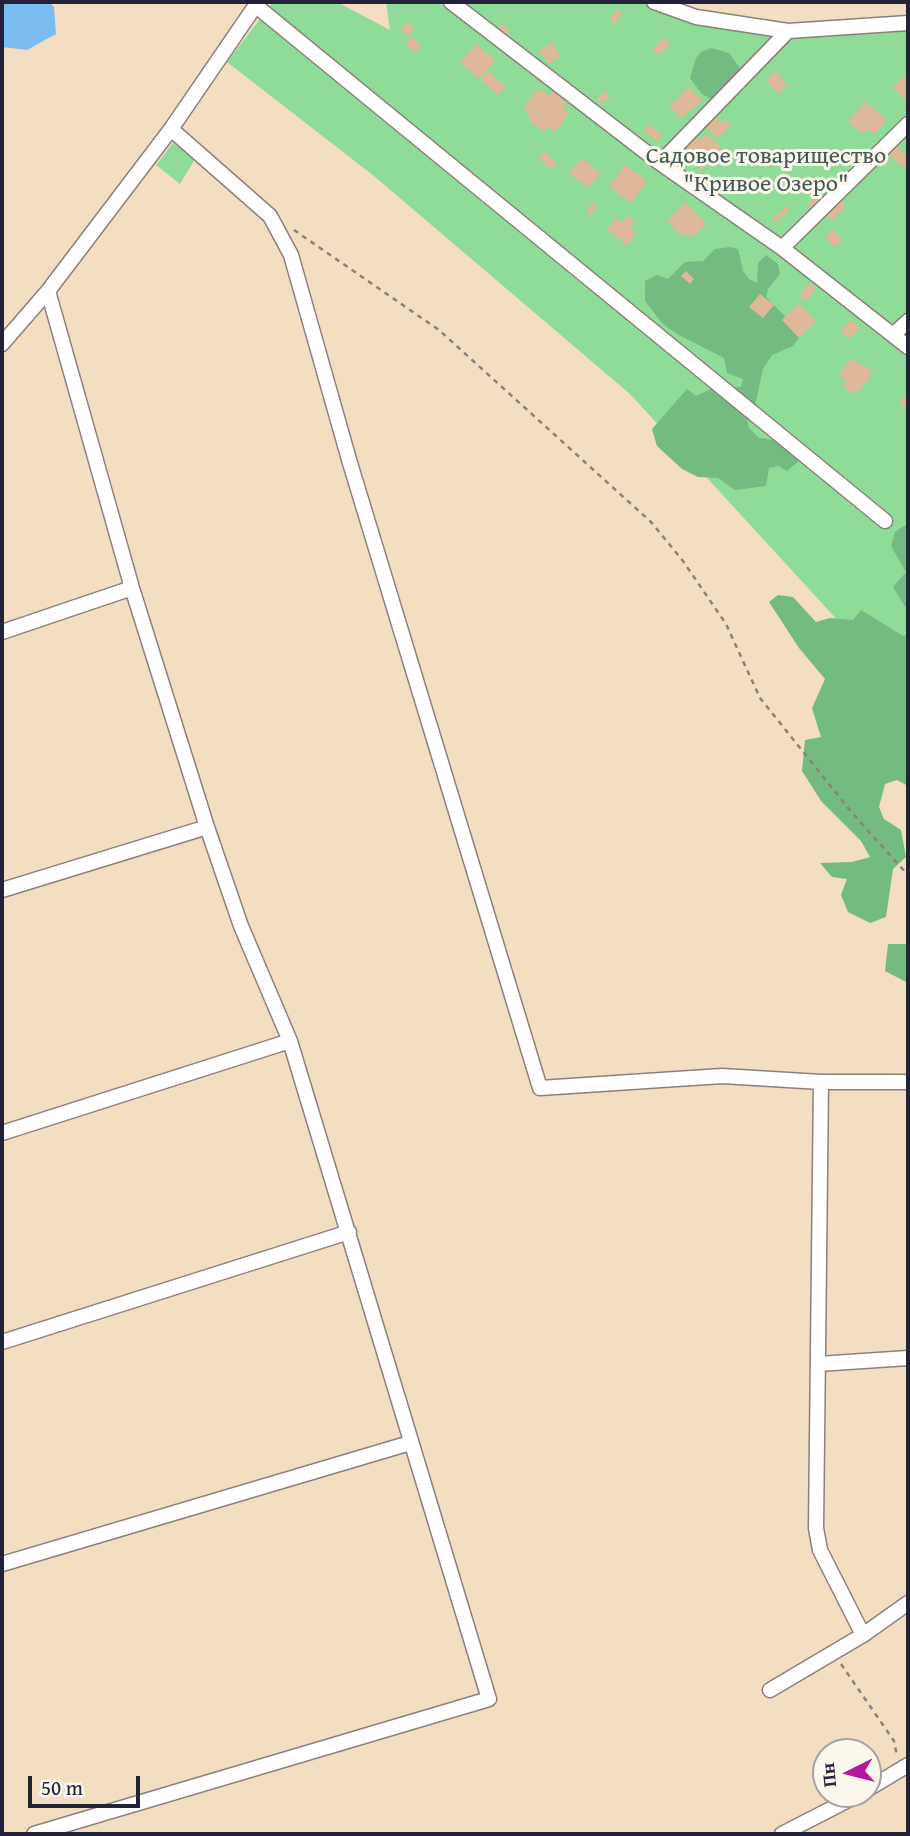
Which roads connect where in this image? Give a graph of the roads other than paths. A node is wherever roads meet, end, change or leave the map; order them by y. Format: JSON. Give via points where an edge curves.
{"nodes":[{"id":1,"x":451,"y":2,"type":"edge"},
{"id":2,"x":654,"y":2,"type":"edge"},
{"id":3,"x":256,"y":4,"type":"edge"},
{"id":4,"x":908,"y":23,"type":"edge"},
{"id":5,"x":788,"y":31,"type":"junction"},
{"id":6,"x":908,"y":124,"type":"edge"},
{"id":7,"x":172,"y":129,"type":"junction"},
{"id":8,"x":660,"y":163,"type":"junction"},
{"id":9,"x":782,"y":248,"type":"junction"},
{"id":10,"x":48,"y":291,"type":"junction"},
{"id":11,"x":908,"y":321,"type":"edge"},
{"id":12,"x":892,"y":335,"type":"junction"},
{"id":13,"x":2,"y":344,"type":"edge"},
{"id":14,"x":908,"y":347,"type":"edge"},
{"id":15,"x":885,"y":520,"type":"dead end"},
{"id":16,"x":132,"y":588,"type":"junction"},
{"id":17,"x":2,"y":632,"type":"edge"},
{"id":18,"x":207,"y":827,"type":"junction"},
{"id":19,"x":2,"y":890,"type":"edge"},
{"id":20,"x":290,"y":1041,"type":"junction"},
{"id":21,"x":821,"y":1082,"type":"junction"},
{"id":22,"x":908,"y":1082,"type":"edge"},
{"id":23,"x":2,"y":1133,"type":"edge"},
{"id":24,"x":349,"y":1232,"type":"junction"},
{"id":25,"x":2,"y":1342,"type":"edge"},
{"id":26,"x":908,"y":1358,"type":"edge"},
{"id":27,"x":818,"y":1364,"type":"junction"},
{"id":28,"x":410,"y":1443,"type":"junction"},
{"id":29,"x":2,"y":1564,"type":"edge"},
{"id":30,"x":908,"y":1603,"type":"edge"},
{"id":31,"x":863,"y":1635,"type":"junction"},
{"id":32,"x":770,"y":1690,"type":"dead end"},
{"id":33,"x":904,"y":1767,"type":"edge"},
{"id":34,"x":882,"y":1780,"type":"edge"},
{"id":35,"x":837,"y":1808,"type":"edge"},
{"id":36,"x":34,"y":1834,"type":"edge"},
{"id":37,"x":782,"y":1834,"type":"edge"}],
"edges":[{"from":1,"to":8,"type":"street"},
{"from":2,"to":5,"type":"street","via":[[696,17]]},
{"from":3,"to":7,"type":"street"},
{"from":3,"to":15,"type":"street"},
{"from":4,"to":5,"type":"street"},
{"from":5,"to":8,"type":"street"},
{"from":6,"to":9,"type":"street"},
{"from":7,"to":10,"type":"street"},
{"from":7,"to":21,"type":"street","via":[[270,216],[292,254],[350,463],[540,1087],[722,1076]]},
{"from":8,"to":9,"type":"street"},
{"from":9,"to":12,"type":"street"},
{"from":10,"to":13,"type":"street"},
{"from":10,"to":16,"type":"street"},
{"from":11,"to":12,"type":"street"},
{"from":12,"to":14,"type":"street"},
{"from":16,"to":17,"type":"street"},
{"from":16,"to":18,"type":"street"},
{"from":18,"to":19,"type":"street"},
{"from":18,"to":20,"type":"street"},
{"from":20,"to":23,"type":"street"},
{"from":20,"to":24,"type":"street"},
{"from":21,"to":22,"type":"street"},
{"from":21,"to":27,"type":"street"},
{"from":24,"to":25,"type":"street"},
{"from":24,"to":28,"type":"street"},
{"from":26,"to":27,"type":"street"},
{"from":27,"to":31,"type":"street","via":[[816,1528],[820,1550]]},
{"from":28,"to":29,"type":"street"},
{"from":28,"to":36,"type":"street","via":[[489,1699]]},
{"from":30,"to":31,"type":"street"},
{"from":31,"to":32,"type":"street"},
{"from":33,"to":34,"type":"street"},
{"from":35,"to":37,"type":"street"}]}
